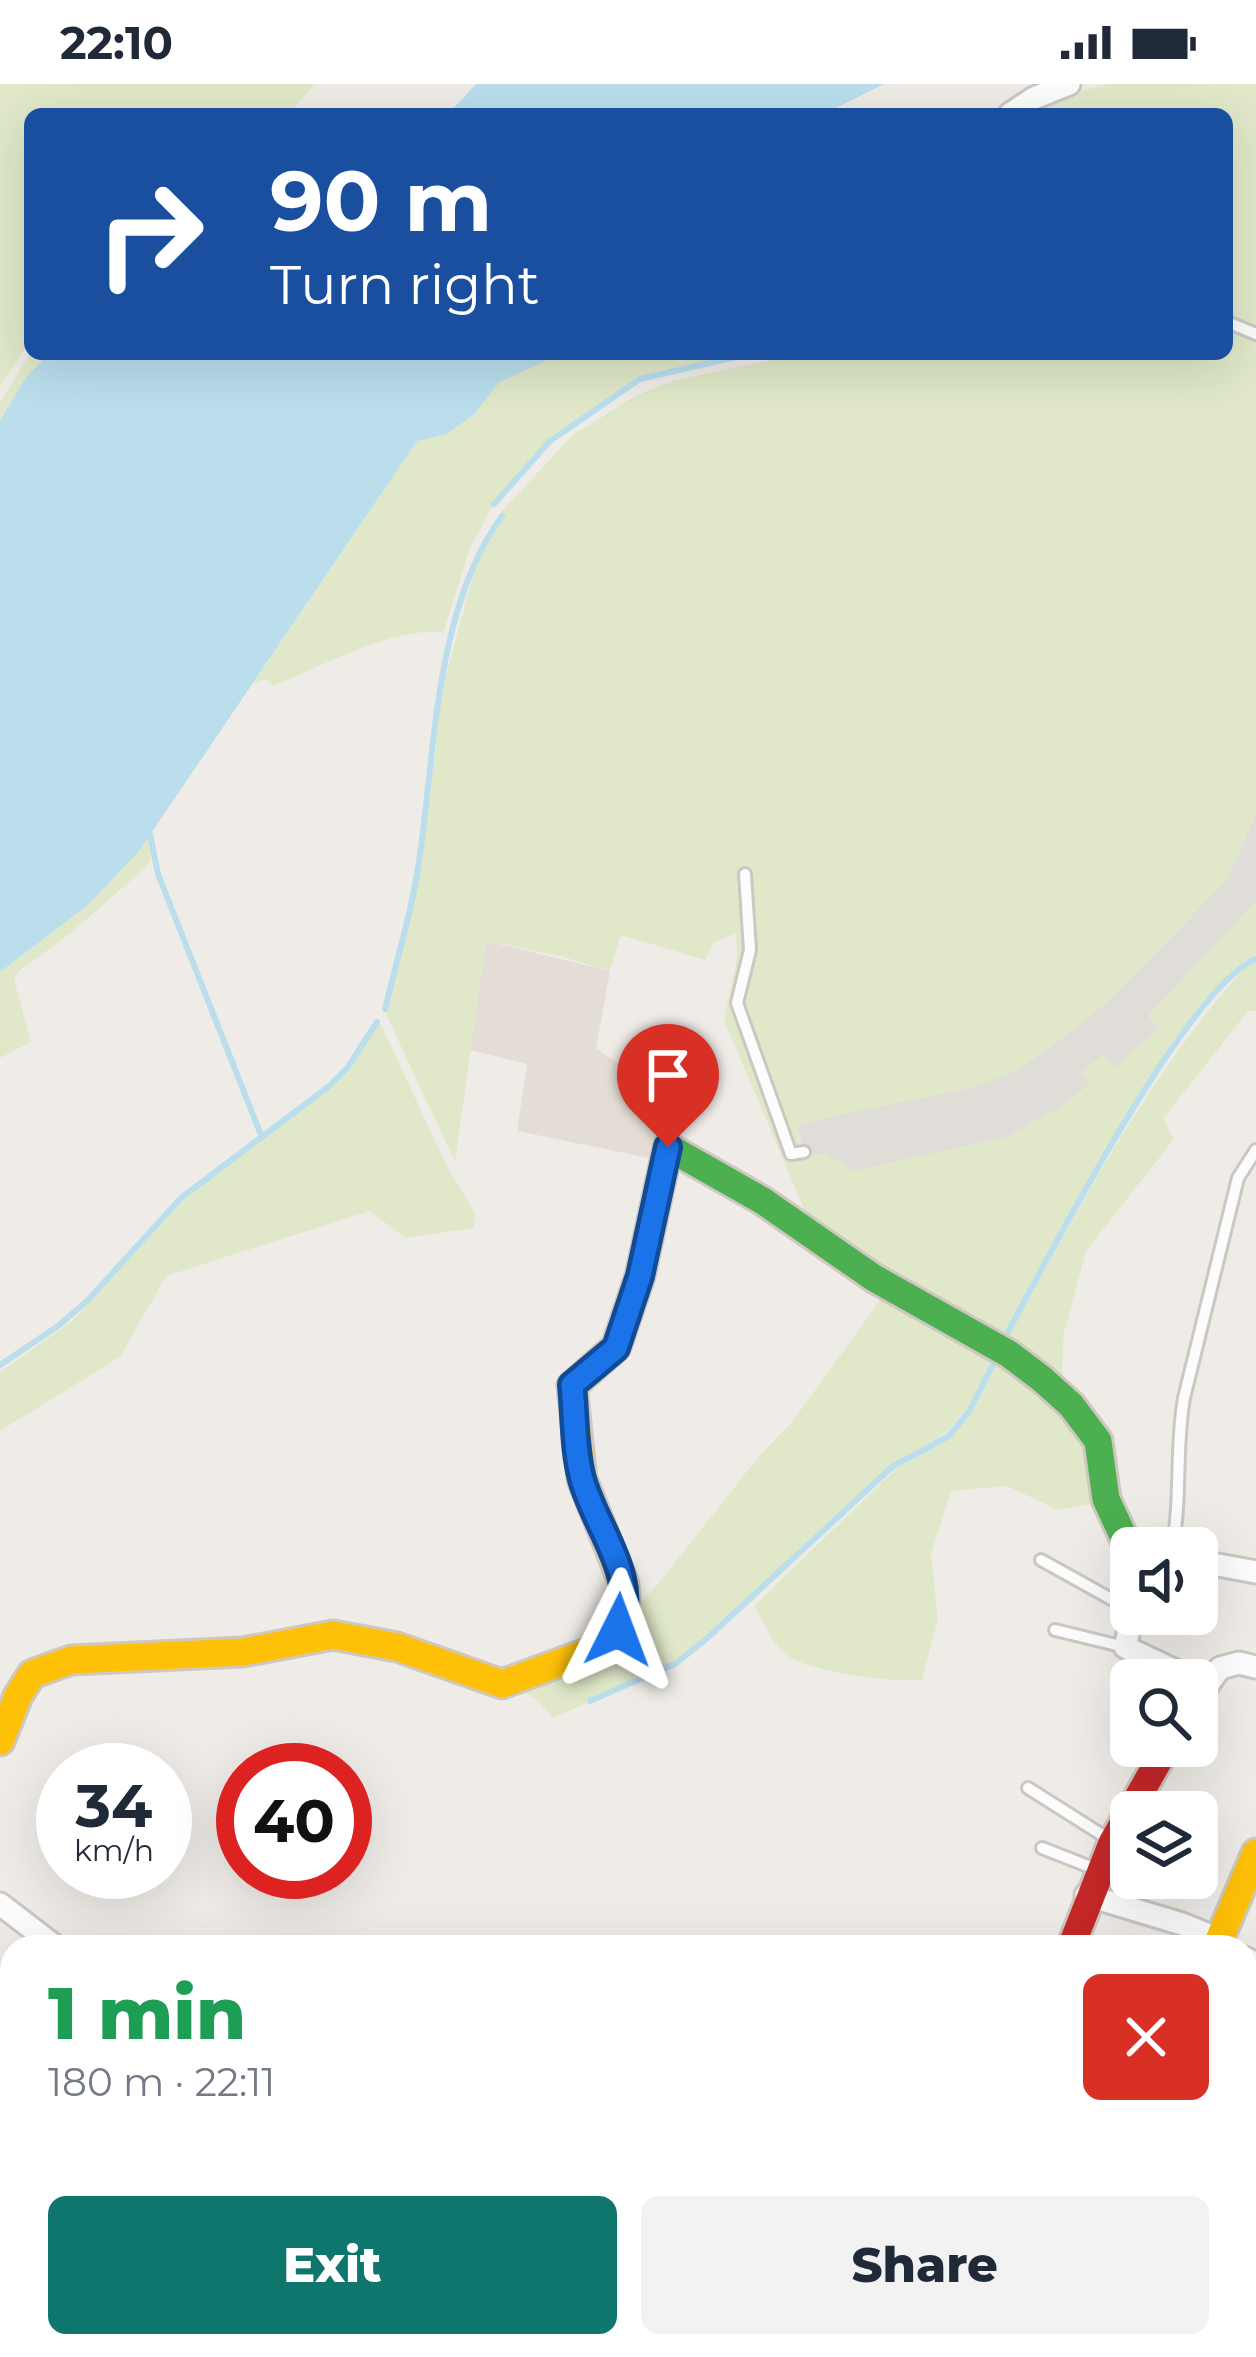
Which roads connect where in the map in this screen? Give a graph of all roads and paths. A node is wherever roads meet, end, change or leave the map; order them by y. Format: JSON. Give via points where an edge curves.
{"nodes":[{"id":1,"x":1069,"y":84,"type":"edge"},
{"id":2,"x":1019,"y":108,"type":"edge"},
{"id":3,"x":745,"y":874,"type":"dead end"},
{"id":4,"x":1256,"y":1150,"type":"edge"},
{"id":5,"x":804,"y":1152,"type":"dead end"},
{"id":6,"x":1119,"y":1527,"type":"edge"},
{"id":7,"x":1176,"y":1527,"type":"edge"},
{"id":8,"x":1041,"y":1560,"type":"dead end"},
{"id":9,"x":1218,"y":1565,"type":"edge"},
{"id":10,"x":1256,"y":1572,"type":"edge"},
{"id":11,"x":1110,"y":1599,"type":"edge"},
{"id":12,"x":1055,"y":1630,"type":"dead end"},
{"id":13,"x":1127,"y":1635,"type":"edge"},
{"id":14,"x":1125,"y":1647,"type":"junction"},
{"id":15,"x":1147,"y":1659,"type":"edge"},
{"id":16,"x":1256,"y":1666,"type":"edge"},
{"id":17,"x":1218,"y":1670,"type":"edge"},
{"id":18,"x":0,"y":1741,"type":"edge"},
{"id":19,"x":1028,"y":1788,"type":"dead end"},
{"id":20,"x":1110,"y":1840,"type":"joint"},
{"id":21,"x":1042,"y":1848,"type":"dead end"},
{"id":22,"x":1256,"y":1853,"type":"edge"},
{"id":23,"x":1091,"y":1882,"type":"junction"},
{"id":24,"x":0,"y":1904,"type":"edge"},
{"id":25,"x":40,"y":1935,"type":"edge"},
{"id":26,"x":1075,"y":1935,"type":"edge"},
{"id":27,"x":1201,"y":1935,"type":"edge"},
{"id":28,"x":1222,"y":1935,"type":"edge"}],
"edges":[{"from":1,"to":2,"type":"street"},
{"from":3,"to":5,"type":"lane","via":[[750,950],[736,1004],[791,1154]]},
{"from":4,"to":7,"type":"lane","via":[[1238,1178],[1184,1398]]},
{"from":6,"to":18,"type":"street","via":[[1098,1441],[1042,1379],[668,1147],[616,1348],[572,1385],[581,1477],[625,1583],[627,1609],[602,1647],[502,1684],[333,1634],[247,1652],[97,1658],[30,1676]]},
{"from":8,"to":11,"type":"lane"},
{"from":9,"to":10,"type":"street"},
{"from":12,"to":14,"type":"lane"},
{"from":13,"to":14,"type":"street"},
{"from":14,"to":15,"type":"street"},
{"from":16,"to":17,"type":"street"},
{"from":19,"to":20,"type":"lane"},
{"from":20,"to":23,"type":"street"},
{"from":21,"to":23,"type":"lane"},
{"from":22,"to":28,"type":"street"},
{"from":23,"to":26,"type":"street"},
{"from":23,"to":27,"type":"street"},
{"from":24,"to":25,"type":"street"}]}
